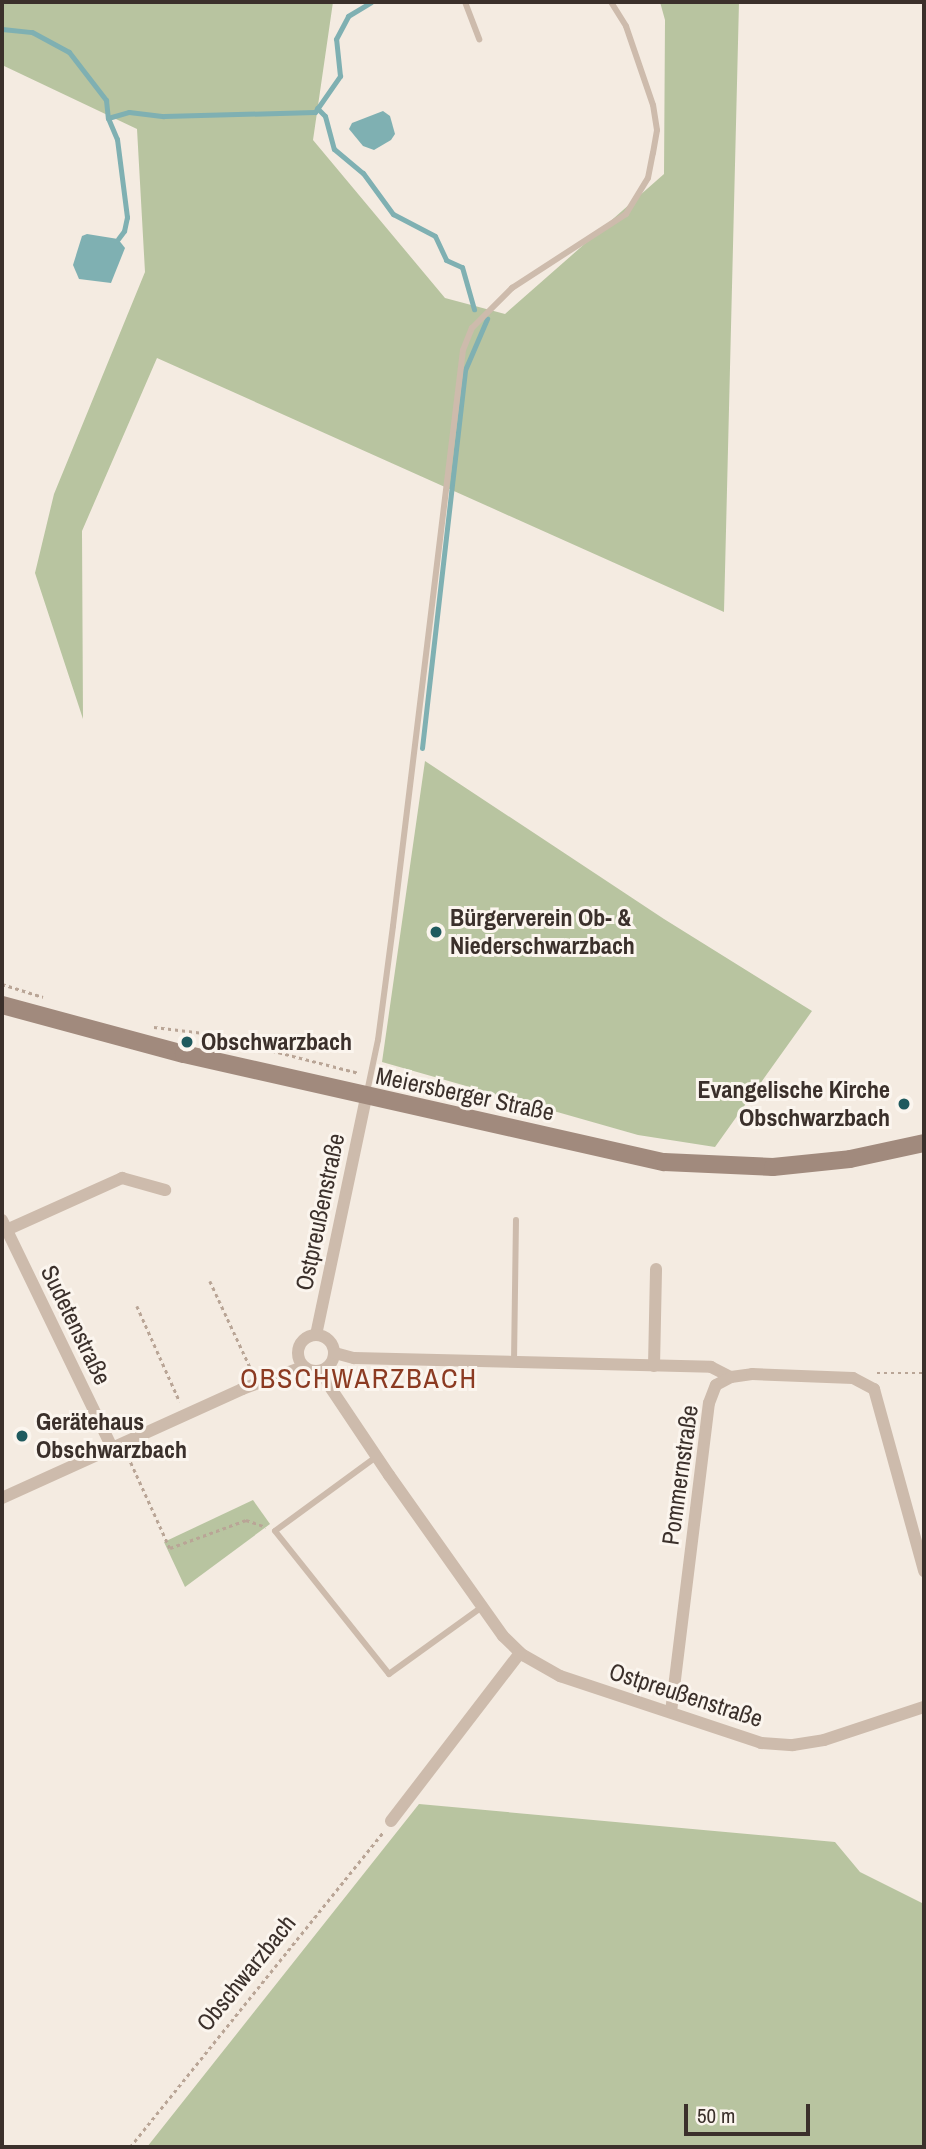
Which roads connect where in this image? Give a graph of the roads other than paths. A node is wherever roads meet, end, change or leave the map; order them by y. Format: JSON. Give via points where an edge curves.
{"nodes":[{"id":1,"x":464,"y":2,"type":"edge"},
{"id":2,"x":611,"y":2,"type":"edge"},
{"id":3,"x":479,"y":39,"type":"dead end"},
{"id":4,"x":2,"y":1005,"type":"edge"},
{"id":5,"x":366,"y":1097,"type":"junction"},
{"id":6,"x":924,"y":1143,"type":"edge"},
{"id":7,"x":165,"y":1190,"type":"dead end"},
{"id":8,"x":516,"y":1220,"type":"dead end"},
{"id":9,"x":4,"y":1227,"type":"edge"},
{"id":10,"x":656,"y":1269,"type":"dead end"},
{"id":11,"x":316,"y":1335,"type":"junction"},
{"id":12,"x":335,"y":1353,"type":"junction"},
{"id":13,"x":514,"y":1362,"type":"junction"},
{"id":14,"x":654,"y":1366,"type":"junction"},
{"id":15,"x":303,"y":1367,"type":"junction"},
{"id":16,"x":323,"y":1370,"type":"junction"},
{"id":17,"x":731,"y":1377,"type":"junction"},
{"id":18,"x":117,"y":1446,"type":"junction"},
{"id":19,"x":376,"y":1457,"type":"junction"},
{"id":20,"x":2,"y":1498,"type":"edge"},
{"id":21,"x":924,"y":1571,"type":"edge"},
{"id":22,"x":482,"y":1607,"type":"junction"},
{"id":23,"x":520,"y":1653,"type":"junction"},
{"id":24,"x":924,"y":1707,"type":"edge"},
{"id":25,"x":671,"y":1713,"type":"junction"},
{"id":26,"x":391,"y":1821,"type":"road end"}],
"edges":[{"from":1,"to":3,"type":"lane"},
{"from":2,"to":5,"type":"lane","via":[[625,26],[653,105],[657,130],[650,165],[637,201],[626,214],[512,288],[471,328],[463,350],[392,939]]},
{"from":4,"to":5,"type":"main road","name":"Meiersberger Straße","via":[[108,1036]]},
{"from":5,"to":6,"type":"main road","name":"Meiersberger Straße","via":[[664,1162],[720,1167],[812,1164]]},
{"from":5,"to":11,"type":"street","name":"Ostpreußenstraße"},
{"from":7,"to":9,"type":"street","via":[[122,1178]]},
{"from":8,"to":13,"type":"lane"},
{"from":9,"to":18,"type":"street","name":"Sudetenstraße"},
{"from":10,"to":14,"type":"street"},
{"from":11,"to":12,"type":"street","via":[[329,1340]]},
{"from":11,"to":15,"type":"street","via":[[299,1347]]},
{"from":12,"to":13,"type":"street","via":[[354,1358]]},
{"from":12,"to":16,"type":"street"},
{"from":13,"to":14,"type":"street"},
{"from":14,"to":17,"type":"street","via":[[711,1367]]},
{"from":15,"to":16,"type":"street"},
{"from":15,"to":18,"type":"street"},
{"from":16,"to":19,"type":"street","name":"Ostpreußenstraße"},
{"from":17,"to":21,"type":"street","via":[[853,1378],[874,1389]]},
{"from":17,"to":25,"type":"street","name":"Pommernstraße","via":[[716,1385],[709,1403]]},
{"from":18,"to":20,"type":"street"},
{"from":19,"to":22,"type":"street","name":"Ostpreußenstraße"},
{"from":19,"to":22,"type":"lane","via":[[275,1531],[389,1674]]},
{"from":22,"to":23,"type":"street","name":"Ostpreußenstraße"},
{"from":23,"to":25,"type":"street","name":"Ostpreußenstraße","via":[[560,1676]]},
{"from":23,"to":26,"type":"street"},
{"from":24,"to":25,"type":"street","name":"Ostpreußenstraße","via":[[824,1740],[793,1745],[761,1743]]}]}
